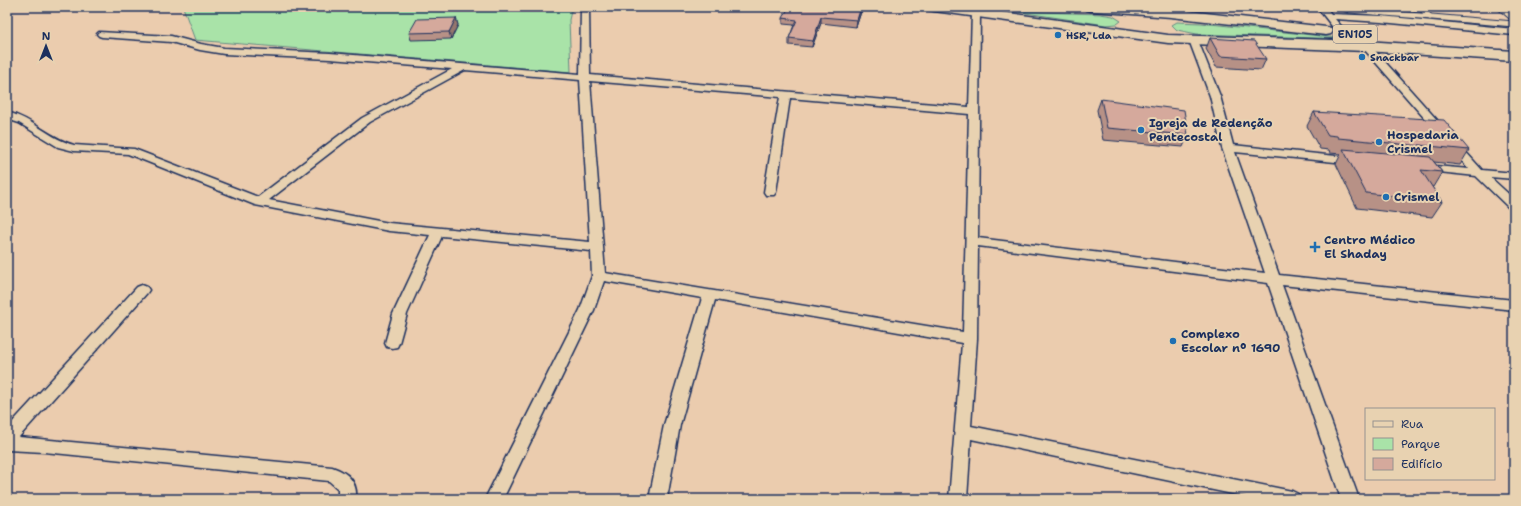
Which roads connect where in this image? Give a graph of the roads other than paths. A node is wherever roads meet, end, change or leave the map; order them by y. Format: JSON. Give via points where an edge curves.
{"nodes":[{"id":1,"x":585,"y":7,"type":"edge"},
{"id":2,"x":934,"y":7,"type":"edge"},
{"id":3,"x":1091,"y":7,"type":"edge"},
{"id":4,"x":1099,"y":7,"type":"edge"},
{"id":5,"x":1321,"y":7,"type":"edge"},
{"id":6,"x":1340,"y":7,"type":"edge"},
{"id":7,"x":1420,"y":7,"type":"edge"},
{"id":8,"x":1500,"y":7,"type":"edge"},
{"id":9,"x":976,"y":13,"type":"junction"},
{"id":10,"x":1196,"y":16,"type":"junction"},
{"id":11,"x":1328,"y":16,"type":"junction"},
{"id":12,"x":1430,"y":17,"type":"junction"},
{"id":13,"x":1514,"y":19,"type":"edge"},
{"id":14,"x":1514,"y":24,"type":"edge"},
{"id":15,"x":1096,"y":30,"type":"junction"},
{"id":16,"x":1514,"y":32,"type":"edge"},
{"id":17,"x":1342,"y":33,"type":"junction"},
{"id":18,"x":102,"y":34,"type":"dead end"},
{"id":19,"x":1194,"y":40,"type":"junction"},
{"id":20,"x":1215,"y":41,"type":"junction"},
{"id":21,"x":1366,"y":46,"type":"junction"},
{"id":22,"x":1514,"y":49,"type":"edge"},
{"id":23,"x":1514,"y":56,"type":"edge"},
{"id":24,"x":464,"y":67,"type":"junction"},
{"id":25,"x":585,"y":78,"type":"junction"},
{"id":26,"x":785,"y":94,"type":"junction"},
{"id":27,"x":975,"y":111,"type":"junction"},
{"id":28,"x":7,"y":115,"type":"edge"},
{"id":29,"x":1228,"y":148,"type":"junction"},
{"id":30,"x":1370,"y":163,"type":"edge"},
{"id":31,"x":1409,"y":167,"type":"edge"},
{"id":32,"x":1480,"y":174,"type":"junction"},
{"id":33,"x":1514,"y":176,"type":"edge"},
{"id":34,"x":770,"y":192,"type":"dead end"},
{"id":35,"x":259,"y":202,"type":"junction"},
{"id":36,"x":1514,"y":206,"type":"edge"},
{"id":37,"x":438,"y":232,"type":"junction"},
{"id":38,"x":972,"y":241,"type":"junction"},
{"id":39,"x":596,"y":247,"type":"junction"},
{"id":40,"x":599,"y":276,"type":"junction"},
{"id":41,"x":1273,"y":279,"type":"junction"},
{"id":42,"x":142,"y":290,"type":"dead end"},
{"id":43,"x":710,"y":294,"type":"junction"},
{"id":44,"x":1514,"y":305,"type":"edge"},
{"id":45,"x":970,"y":339,"type":"junction"},
{"id":46,"x":392,"y":343,"type":"dead end"},
{"id":47,"x":962,"y":431,"type":"junction"},
{"id":48,"x":7,"y":439,"type":"edge"},
{"id":49,"x":7,"y":443,"type":"edge"},
{"id":50,"x":347,"y":499,"type":"edge"},
{"id":51,"x":494,"y":499,"type":"edge"},
{"id":52,"x":658,"y":499,"type":"edge"},
{"id":53,"x":958,"y":499,"type":"edge"},
{"id":54,"x":1292,"y":499,"type":"edge"},
{"id":55,"x":1350,"y":499,"type":"edge"}],
"edges":[{"from":1,"to":25,"type":"street"},
{"from":2,"to":9,"type":"main road","number":"EN105"},
{"from":3,"to":4,"type":"main road","number":"EN105"},
{"from":4,"to":10,"type":"main road","number":"EN105"},
{"from":4,"to":15,"type":"main road","via":[[1129,15],[1134,22],[1132,26],[1123,29]]},
{"from":5,"to":11,"type":"street"},
{"from":6,"to":12,"type":"lane"},
{"from":7,"to":12,"type":"lane"},
{"from":8,"to":13,"type":"lane"},
{"from":9,"to":15,"type":"main road","number":"EN105"},
{"from":9,"to":27,"type":"street"},
{"from":10,"to":17,"type":"main road","number":"EN105"},
{"from":10,"to":20,"type":"main road","via":[[1169,17],[1161,22],[1162,26],[1174,33]]},
{"from":11,"to":16,"type":"street"},
{"from":11,"to":17,"type":"street"},
{"from":12,"to":14,"type":"lane"},
{"from":15,"to":19,"type":"main road","number":"EN105"},
{"from":17,"to":22,"type":"main road","number":"EN105"},
{"from":18,"to":24,"type":"street","via":[[171,39],[224,51],[330,56]]},
{"from":19,"to":20,"type":"main road","number":"EN105"},
{"from":19,"to":29,"type":"street","via":[[1216,96]]},
{"from":20,"to":21,"type":"main road","number":"EN105"},
{"from":21,"to":23,"type":"main road","number":"EN105"},
{"from":21,"to":32,"type":"street"},
{"from":24,"to":25,"type":"street"},
{"from":24,"to":35,"type":"street","via":[[366,120]]},
{"from":25,"to":26,"type":"street"},
{"from":25,"to":39,"type":"street"},
{"from":26,"to":27,"type":"street"},
{"from":26,"to":34,"type":"street"},
{"from":27,"to":38,"type":"street"},
{"from":28,"to":35,"type":"street","via":[[23,121],[62,145],[74,148],[130,150]]},
{"from":29,"to":30,"type":"street"},
{"from":29,"to":41,"type":"street"},
{"from":31,"to":32,"type":"street"},
{"from":32,"to":33,"type":"street"},
{"from":32,"to":36,"type":"street"},
{"from":35,"to":37,"type":"street","via":[[389,227]]},
{"from":37,"to":39,"type":"street"},
{"from":37,"to":46,"type":"street","via":[[400,314]]},
{"from":38,"to":41,"type":"street"},
{"from":38,"to":45,"type":"street"},
{"from":39,"to":40,"type":"street"},
{"from":40,"to":43,"type":"street"},
{"from":40,"to":51,"type":"street","via":[[588,310]]},
{"from":41,"to":44,"type":"street"},
{"from":41,"to":55,"type":"street"},
{"from":42,"to":48,"type":"street"},
{"from":43,"to":45,"type":"street"},
{"from":43,"to":52,"type":"street","via":[[672,425]]},
{"from":45,"to":47,"type":"street"},
{"from":47,"to":53,"type":"street"},
{"from":47,"to":54,"type":"street"},
{"from":49,"to":50,"type":"street","via":[[332,474],[342,479],[348,488]]}]}
